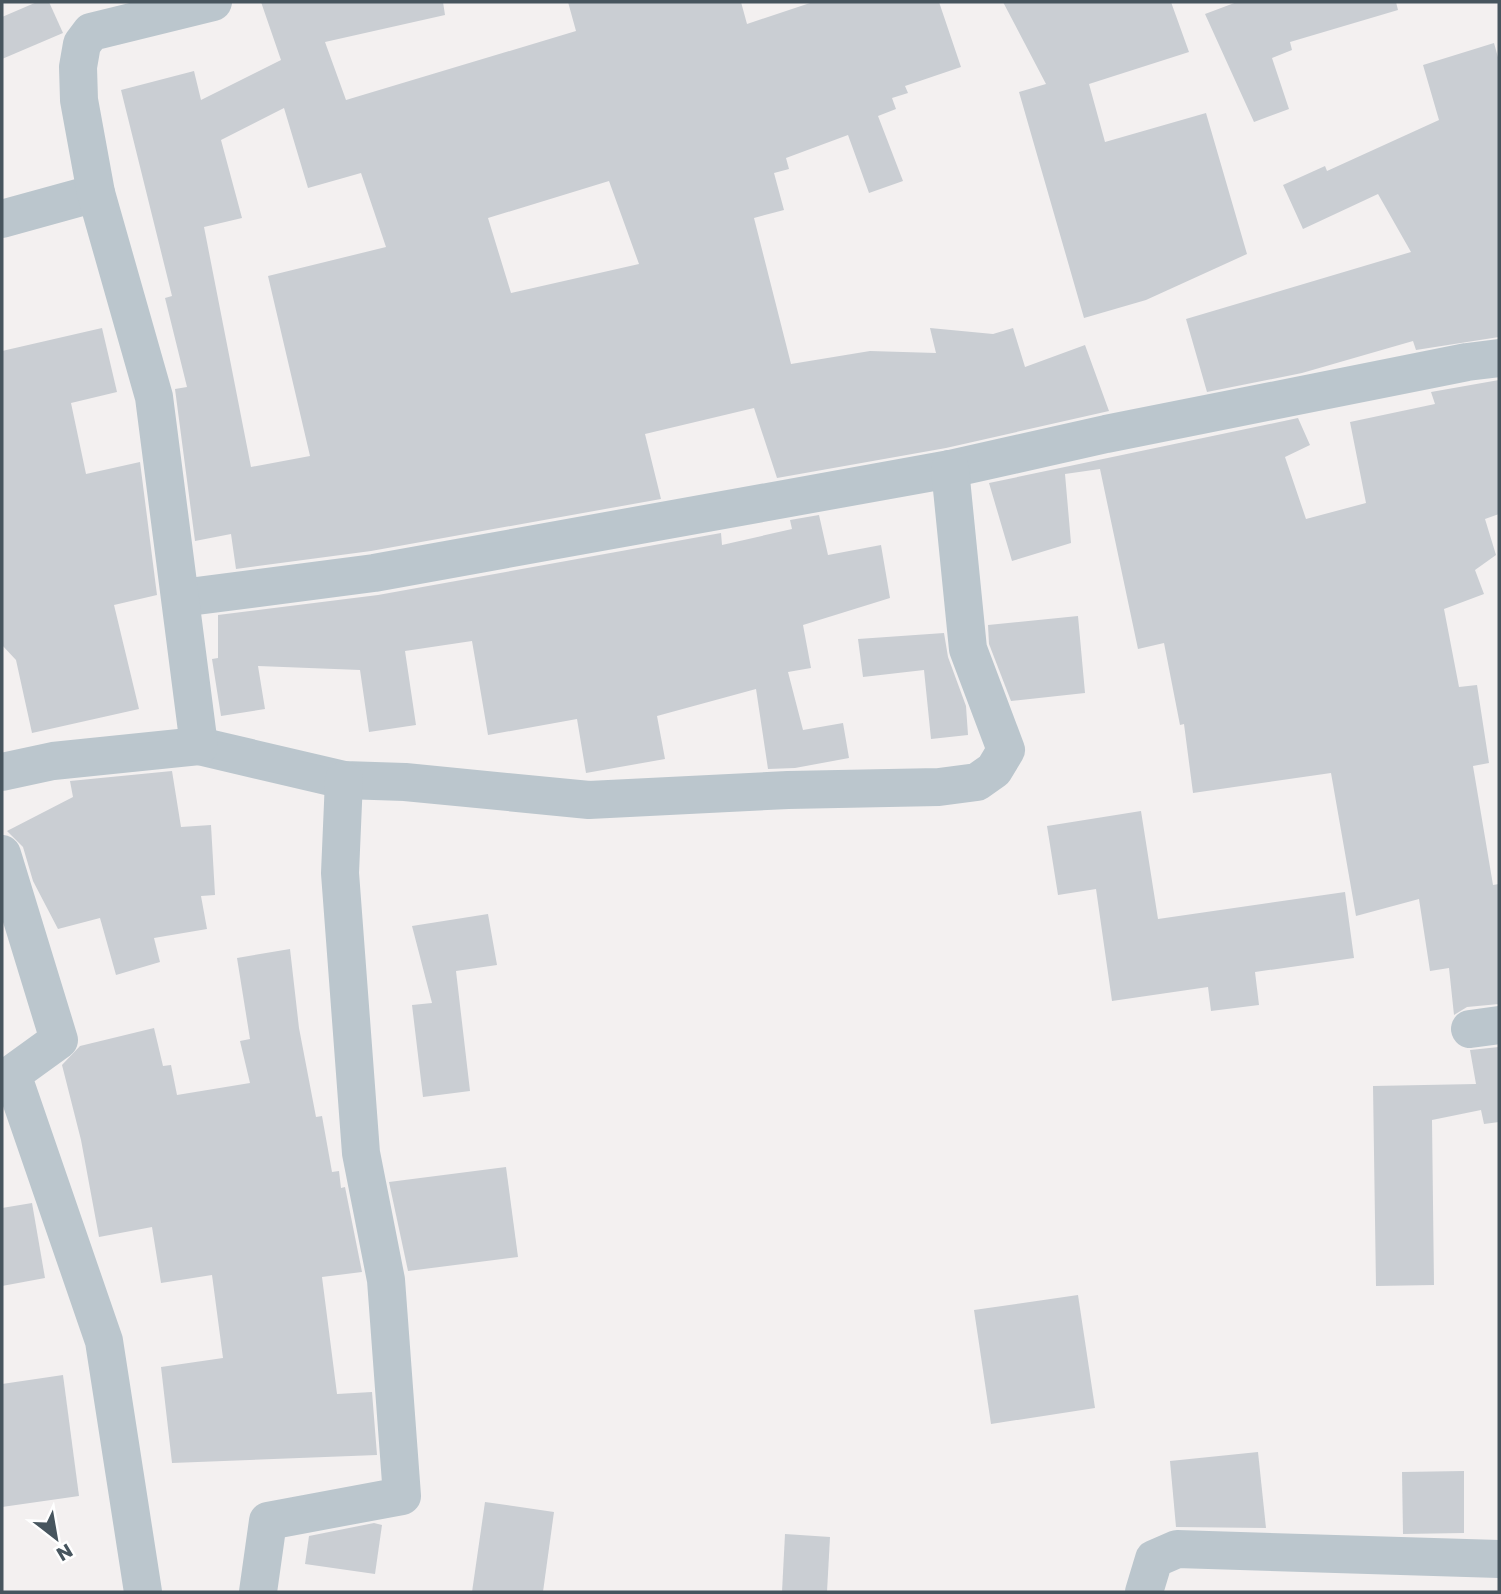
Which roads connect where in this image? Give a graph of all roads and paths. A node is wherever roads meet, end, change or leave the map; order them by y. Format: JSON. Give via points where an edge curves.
{"nodes":[{"id":1,"x":213,"y":2,"type":"edge"},
{"id":2,"x":96,"y":193,"type":"junction"},
{"id":3,"x":2,"y":219,"type":"edge"},
{"id":4,"x":1499,"y":358,"type":"edge"},
{"id":5,"x":950,"y":469,"type":"junction"},
{"id":6,"x":181,"y":598,"type":"junction"},
{"id":7,"x":199,"y":746,"type":"junction"},
{"id":8,"x":2,"y":772,"type":"edge"},
{"id":9,"x":344,"y":780,"type":"junction"},
{"id":10,"x":2,"y":854,"type":"edge"},
{"id":11,"x":1499,"y":1559,"type":"edge"},
{"id":12,"x":143,"y":1592,"type":"edge"},
{"id":13,"x":258,"y":1592,"type":"edge"},
{"id":14,"x":1143,"y":1592,"type":"edge"}],
"edges":[{"from":1,"to":2,"type":"street","via":[[91,32],[82,44],[79,100]]},
{"from":2,"to":3,"type":"street"},
{"from":2,"to":6,"type":"street","via":[[154,397]]},
{"from":4,"to":5,"type":"street"},
{"from":5,"to":6,"type":"street","via":[[374,573]]},
{"from":5,"to":9,"type":"street","via":[[968,649],[1006,750],[994,770],[977,782],[589,800]]},
{"from":6,"to":7,"type":"street"},
{"from":7,"to":8,"type":"street","via":[[53,761]]},
{"from":7,"to":9,"type":"street"},
{"from":9,"to":13,"type":"street","via":[[340,873],[361,1153],[386,1280],[402,1496],[268,1521]]},
{"from":10,"to":12,"type":"street","via":[[59,1040],[12,1074],[104,1341]]},
{"from":11,"to":14,"type":"street","via":[[1177,1549],[1154,1559]]}]}
